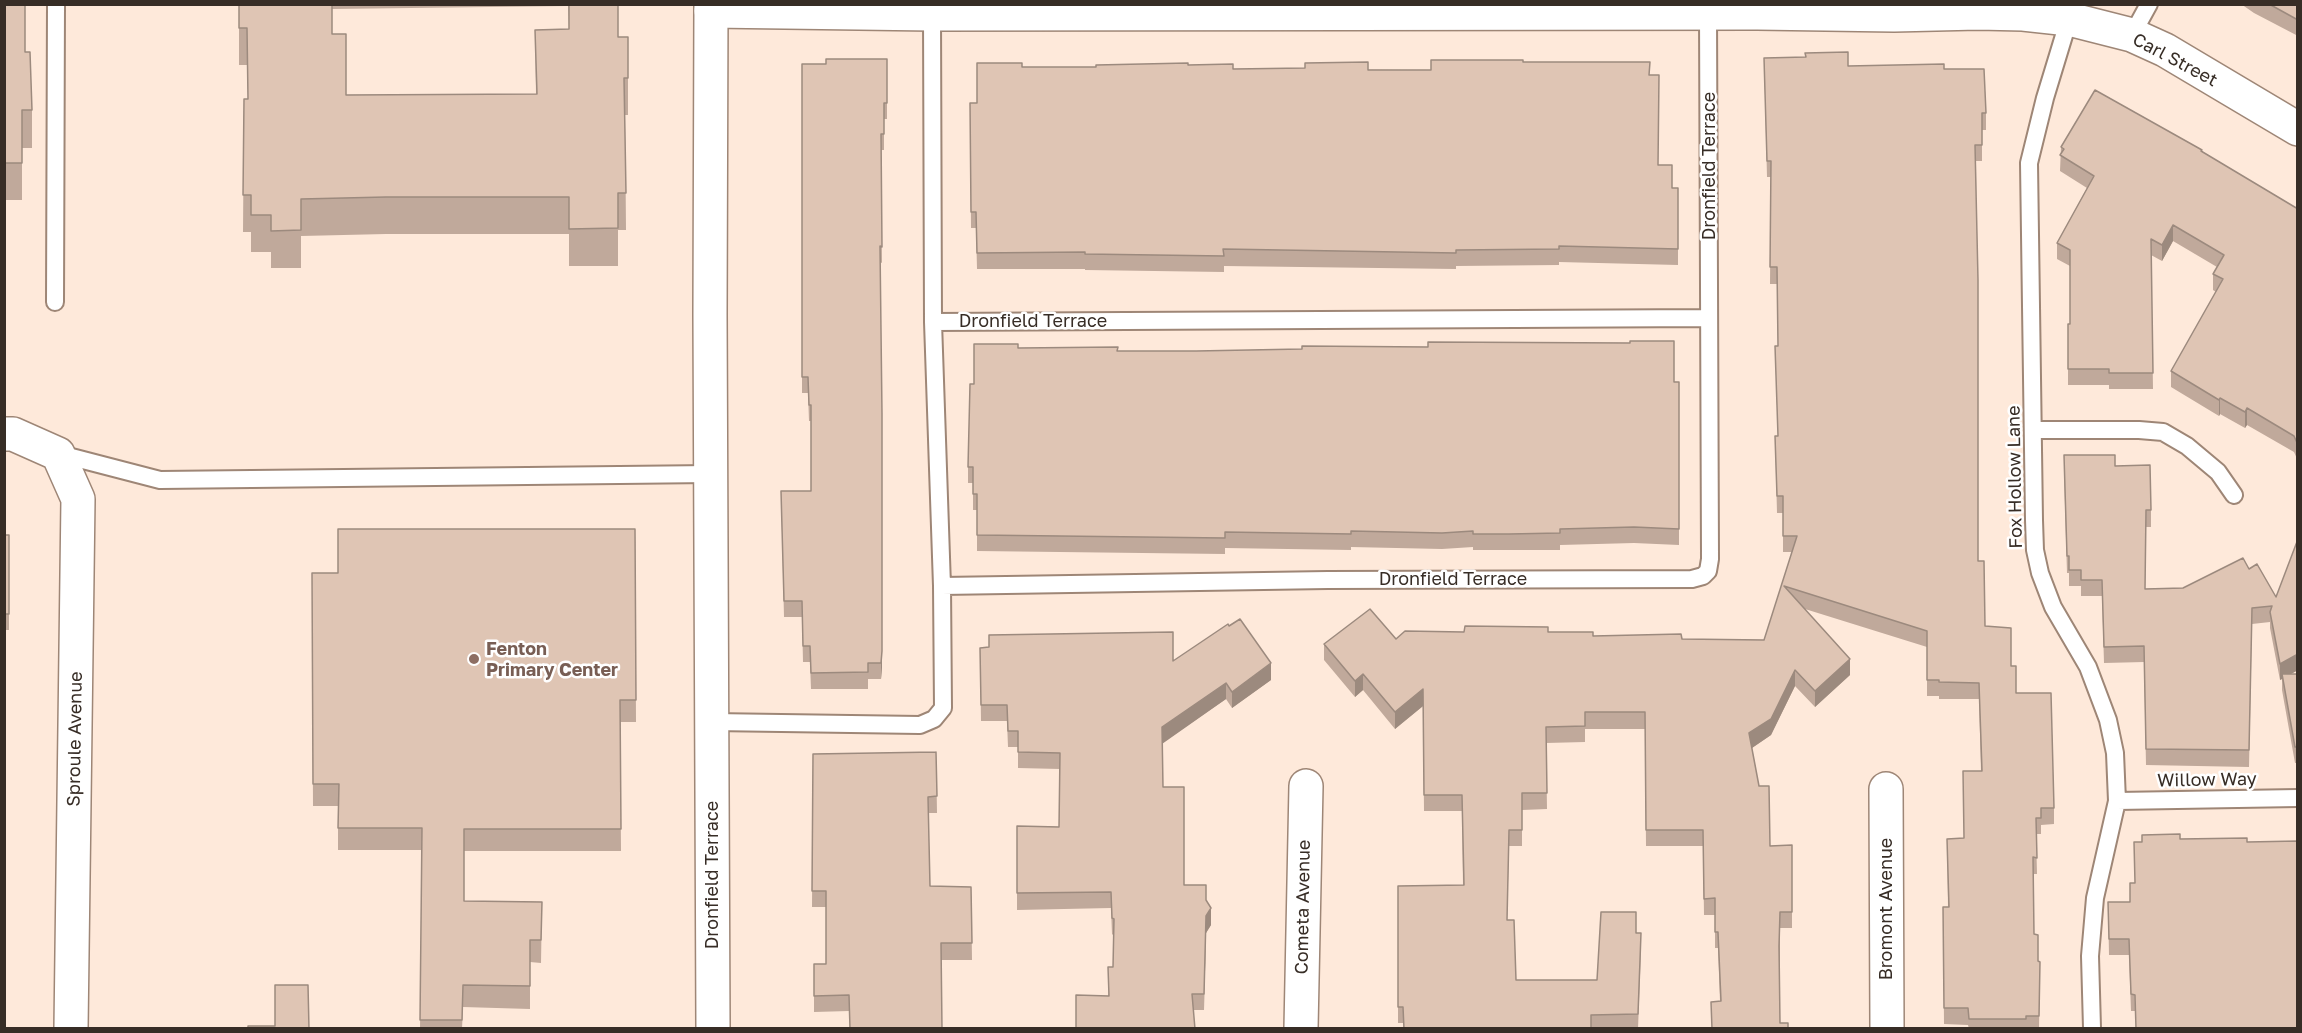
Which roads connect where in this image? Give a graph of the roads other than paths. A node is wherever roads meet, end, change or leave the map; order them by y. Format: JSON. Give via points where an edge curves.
{"nodes":[{"id":1,"x":56,"y":4,"type":"edge"},
{"id":2,"x":2149,"y":4,"type":"edge"},
{"id":3,"x":711,"y":8,"type":"edge"},
{"id":4,"x":1708,"y":13,"type":"junction"},
{"id":5,"x":932,"y":14,"type":"junction"},
{"id":6,"x":2069,"y":19,"type":"junction"},
{"id":7,"x":2132,"y":35,"type":"junction"},
{"id":8,"x":2298,"y":129,"type":"edge"},
{"id":9,"x":55,"y":302,"type":"dead end"},
{"id":10,"x":1708,"y":318,"type":"junction"},
{"id":11,"x":933,"y":322,"type":"junction"},
{"id":12,"x":2033,"y":430,"type":"junction"},
{"id":13,"x":4,"y":434,"type":"edge"},
{"id":14,"x":57,"y":453,"type":"junction"},
{"id":15,"x":711,"y":474,"type":"junction"},
{"id":16,"x":2234,"y":495,"type":"dead end"},
{"id":17,"x":942,"y":586,"type":"junction"},
{"id":18,"x":712,"y":722,"type":"junction"},
{"id":19,"x":1306,"y":786,"type":"dead end"},
{"id":20,"x":1886,"y":789,"type":"dead end"},
{"id":21,"x":2298,"y":798,"type":"edge"},
{"id":22,"x":2117,"y":801,"type":"junction"},
{"id":23,"x":70,"y":1029,"type":"edge"},
{"id":24,"x":713,"y":1029,"type":"edge"},
{"id":25,"x":1301,"y":1029,"type":"edge"},
{"id":26,"x":1887,"y":1029,"type":"edge"},
{"id":27,"x":2091,"y":1029,"type":"edge"}],
"edges":[{"from":1,"to":9,"type":"lane"},
{"from":2,"to":7,"type":"lane"},
{"from":3,"to":5,"type":"street","name":"Carl Street"},
{"from":3,"to":15,"type":"street","name":"Dronfield Terrace"},
{"from":4,"to":5,"type":"street","name":"Carl Street"},
{"from":4,"to":6,"type":"street","name":"Carl Street","via":[[1978,13]]},
{"from":4,"to":10,"type":"lane","name":"Dronfield Terrace"},
{"from":5,"to":11,"type":"lane","name":"Dronfield Terrace"},
{"from":6,"to":7,"type":"street","name":"Carl Street"},
{"from":6,"to":12,"type":"lane","name":"Fox Hollow Lane","via":[[2029,163]]},
{"from":7,"to":8,"type":"street","name":"Carl Street","via":[[2165,50]]},
{"from":10,"to":11,"type":"lane","name":"Dronfield Terrace"},
{"from":10,"to":17,"type":"lane","name":"Dronfield Terrace","via":[[1709,566],[1700,578]]},
{"from":11,"to":17,"type":"lane","name":"Dronfield Terrace"},
{"from":12,"to":16,"type":"lane","via":[[2163,432],[2218,472]]},
{"from":12,"to":22,"type":"lane","name":"Fox Hollow Lane","via":[[2035,550],[2040,573],[2053,607],[2088,667],[2108,720],[2115,753]]},
{"from":13,"to":14,"type":"street","via":[[14,434]]},
{"from":14,"to":15,"type":"lane","via":[[160,480]]},
{"from":14,"to":23,"type":"street","name":"Sproule Avenue","via":[[78,499]]},
{"from":15,"to":18,"type":"street","name":"Dronfield Terrace"},
{"from":17,"to":18,"type":"lane","name":"Dronfield Terrace","via":[[944,703],[929,723]]},
{"from":18,"to":24,"type":"street","name":"Dronfield Terrace"},
{"from":19,"to":25,"type":"street","name":"Cometa Avenue"},
{"from":20,"to":26,"type":"street","name":"Bromont Avenue"},
{"from":21,"to":22,"type":"lane","name":"Willow Way"},
{"from":22,"to":27,"type":"lane","name":"Fox Hollow Lane","via":[[2095,898],[2090,956]]}]}
